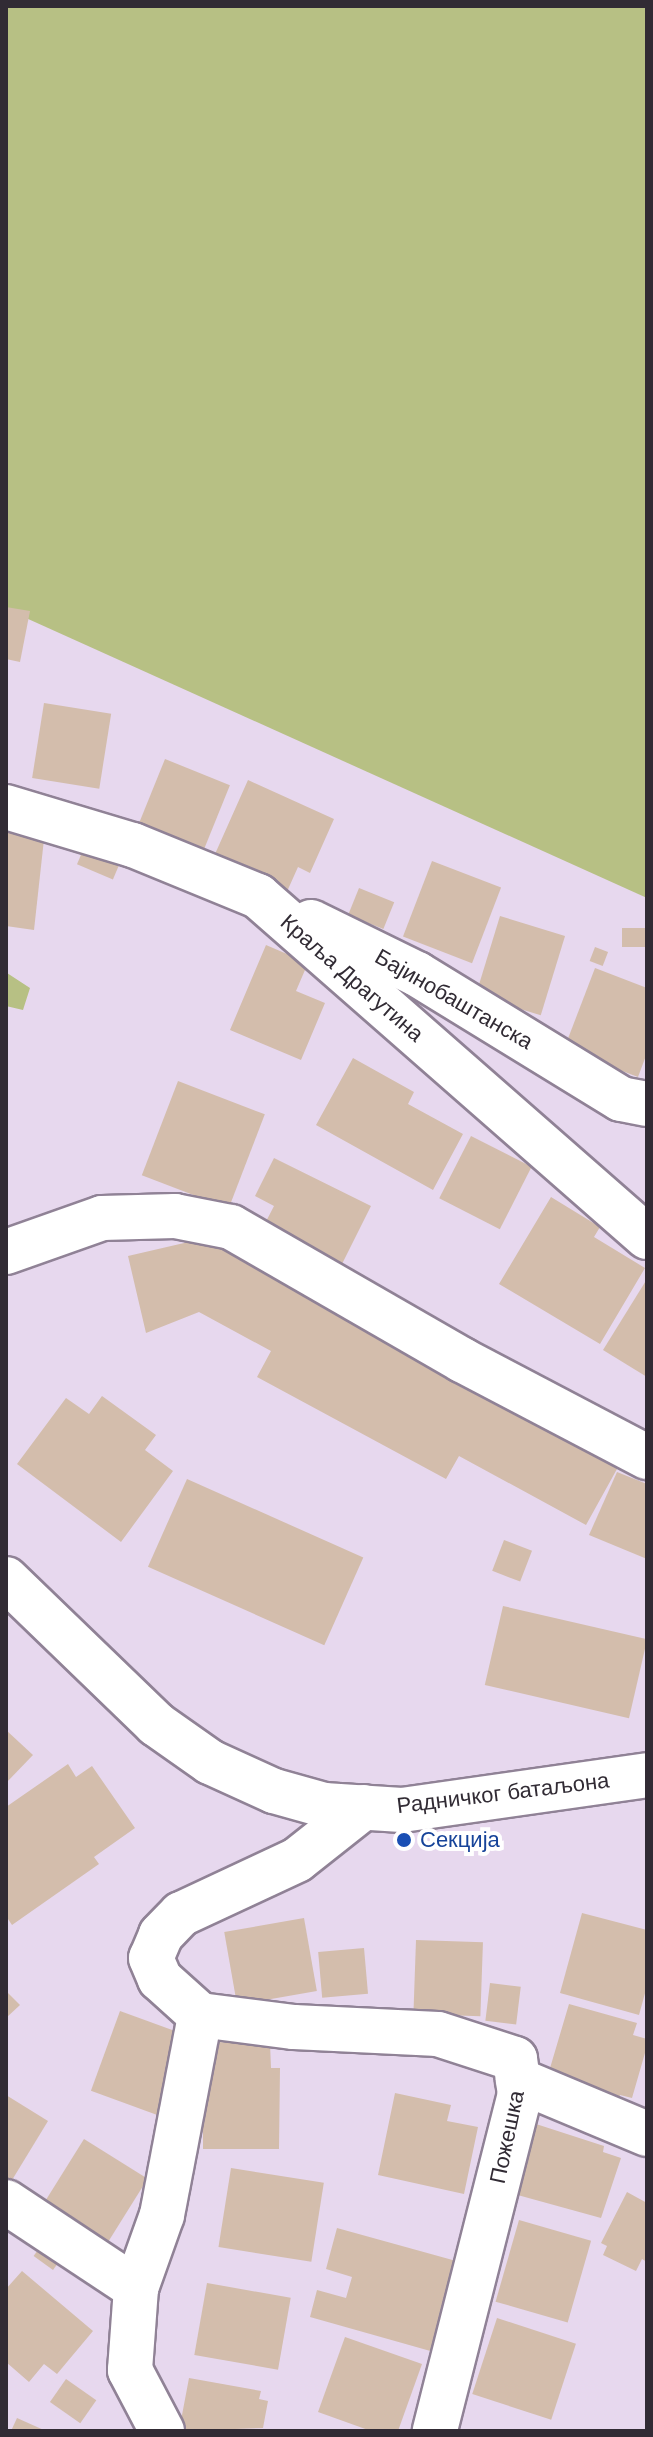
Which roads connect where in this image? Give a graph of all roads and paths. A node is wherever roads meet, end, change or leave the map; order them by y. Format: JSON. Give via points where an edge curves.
{"nodes":[{"id":1,"x":6,"y":807,"type":"edge"},
{"id":2,"x":258,"y":896,"type":"junction"},
{"id":3,"x":647,"y":1104,"type":"edge"},
{"id":4,"x":647,"y":1237,"type":"edge"},
{"id":5,"x":6,"y":1252,"type":"edge"},
{"id":6,"x":647,"y":1457,"type":"edge"},
{"id":7,"x":6,"y":1579,"type":"edge"},
{"id":8,"x":647,"y":1775,"type":"edge"},
{"id":9,"x":364,"y":1807,"type":"junction"},
{"id":10,"x":200,"y":2015,"type":"junction"},
{"id":11,"x":518,"y":2080,"type":"junction"},
{"id":12,"x":647,"y":2134,"type":"edge"},
{"id":13,"x":6,"y":2202,"type":"edge"},
{"id":14,"x":136,"y":2288,"type":"junction"},
{"id":15,"x":162,"y":2431,"type":"edge"},
{"id":16,"x":435,"y":2431,"type":"edge"}],
"edges":[{"from":1,"to":2,"type":"street","name":"Краља Драгутина","via":[[133,845]]},
{"from":2,"to":3,"type":"street","name":"Бајинобаштанска","via":[[417,974],[621,1099]]},
{"from":2,"to":4,"type":"street","name":"Краља Драгутина"},
{"from":5,"to":6,"type":"street","via":[[102,1218],[175,1216],[231,1227],[462,1360]]},
{"from":7,"to":9,"type":"street","name":"Радничког батаљона","via":[[129,1701],[210,1762],[274,1791],[324,1805]]},
{"from":8,"to":9,"type":"street","name":"Радничког батаљона","via":[[437,1807]]},
{"from":9,"to":10,"type":"street","via":[[297,1860],[181,1914],[161,1935],[151,1958],[160,1979]]},
{"from":10,"to":11,"type":"street","name":"Пожешка","via":[[294,2027],[438,2034],[515,2059]]},
{"from":10,"to":14,"type":"street","via":[[162,2215]]},
{"from":11,"to":12,"type":"street"},
{"from":11,"to":16,"type":"street","name":"Пожешка","via":[[520,2094]]},
{"from":13,"to":14,"type":"street"},
{"from":14,"to":15,"type":"street","via":[[130,2370]]}]}
